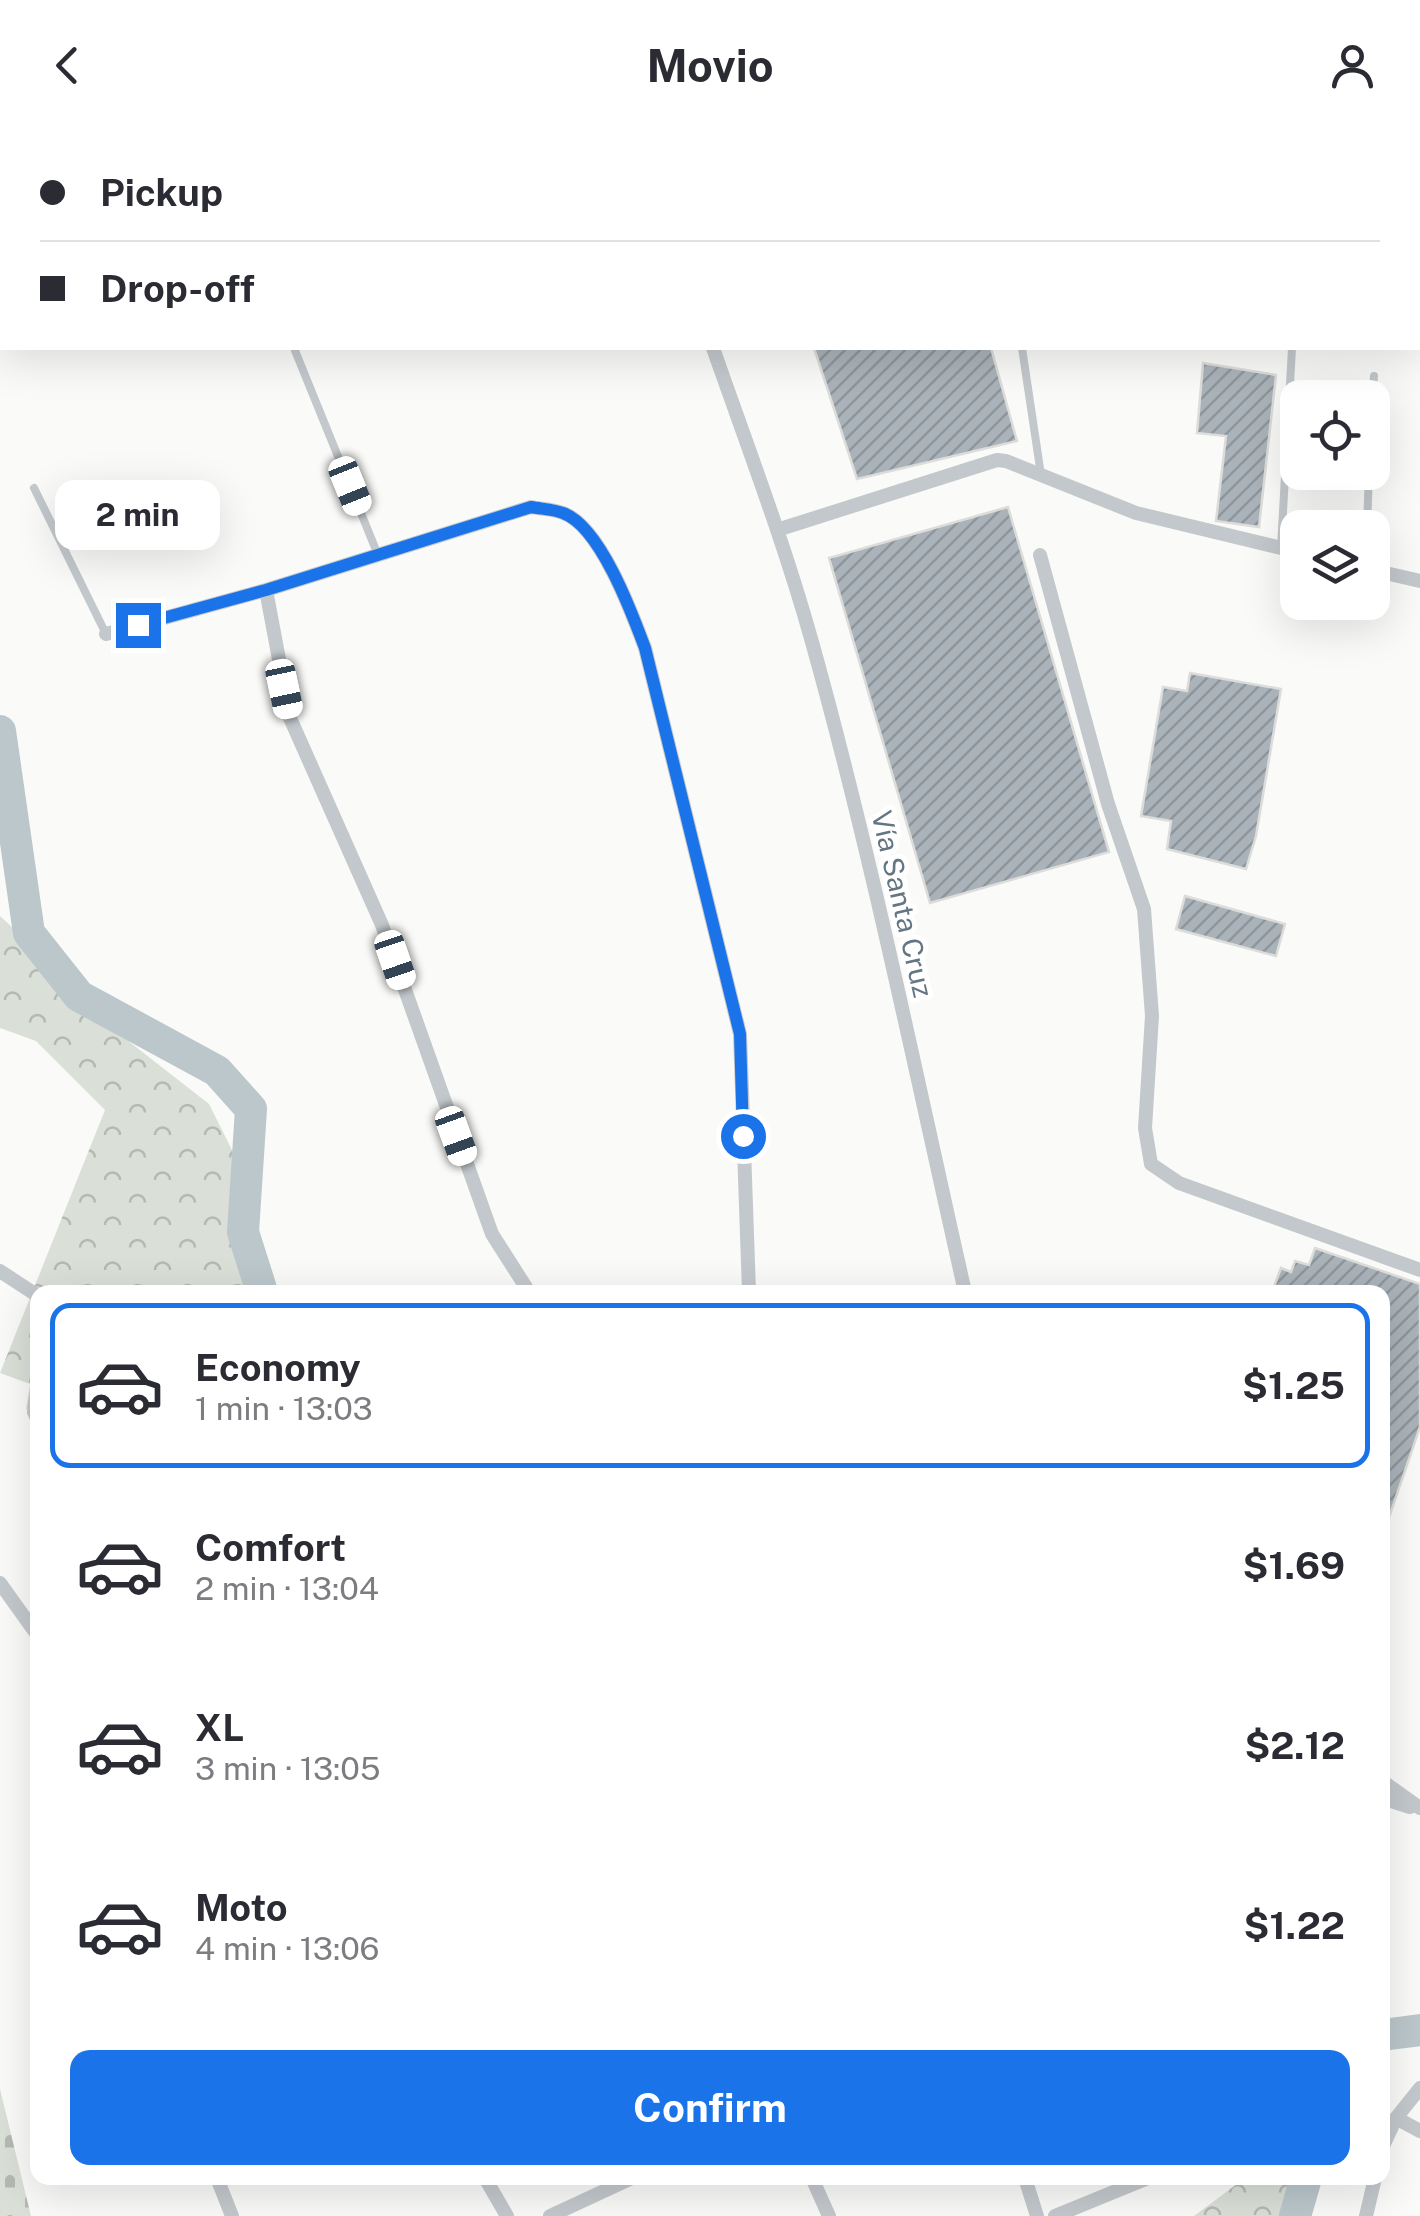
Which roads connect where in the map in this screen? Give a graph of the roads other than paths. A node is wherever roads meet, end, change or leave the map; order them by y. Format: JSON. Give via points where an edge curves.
{"nodes":[{"id":1,"x":295,"y":350,"type":"edge"},
{"id":2,"x":713,"y":350,"type":"edge"},
{"id":3,"x":1022,"y":350,"type":"edge"},
{"id":4,"x":1292,"y":350,"type":"edge"},
{"id":5,"x":1374,"y":376,"type":"dead end"},
{"id":6,"x":1374,"y":380,"type":"edge"},
{"id":7,"x":1041,"y":475,"type":"junction"},
{"id":8,"x":34,"y":488,"type":"dead end"},
{"id":9,"x":1283,"y":510,"type":"edge"},
{"id":10,"x":778,"y":530,"type":"junction"},
{"id":11,"x":1280,"y":548,"type":"edge"},
{"id":12,"x":378,"y":555,"type":"junction"},
{"id":13,"x":1040,"y":555,"type":"dead end"},
{"id":14,"x":1390,"y":574,"type":"edge"},
{"id":15,"x":1420,"y":581,"type":"edge"},
{"id":16,"x":266,"y":590,"type":"junction"},
{"id":17,"x":106,"y":634,"type":"joint"},
{"id":18,"x":1420,"y":1270,"type":"edge"},
{"id":19,"x":0,"y":1271,"type":"edge"},
{"id":20,"x":525,"y":1285,"type":"edge"},
{"id":21,"x":749,"y":1285,"type":"edge"},
{"id":22,"x":963,"y":1285,"type":"edge"},
{"id":23,"x":30,"y":1291,"type":"edge"},
{"id":24,"x":0,"y":1583,"type":"edge"},
{"id":25,"x":30,"y":1625,"type":"edge"},
{"id":26,"x":1390,"y":1787,"type":"edge"},
{"id":27,"x":1390,"y":1800,"type":"edge"},
{"id":28,"x":1420,"y":1809,"type":"edge"},
{"id":29,"x":1420,"y":2088,"type":"edge"},
{"id":30,"x":1396,"y":2118,"type":"junction"},
{"id":31,"x":1390,"y":2131,"type":"edge"},
{"id":32,"x":1420,"y":2132,"type":"edge"},
{"id":33,"x":220,"y":2185,"type":"edge"},
{"id":34,"x":489,"y":2185,"type":"edge"},
{"id":35,"x":617,"y":2185,"type":"edge"},
{"id":36,"x":815,"y":2185,"type":"edge"},
{"id":37,"x":1027,"y":2185,"type":"edge"},
{"id":38,"x":1131,"y":2185,"type":"edge"},
{"id":39,"x":1373,"y":2185,"type":"edge"},
{"id":40,"x":232,"y":2216,"type":"edge"},
{"id":41,"x":507,"y":2216,"type":"edge"},
{"id":42,"x":550,"y":2216,"type":"edge"},
{"id":43,"x":829,"y":2216,"type":"edge"},
{"id":44,"x":1037,"y":2216,"type":"edge"},
{"id":45,"x":1054,"y":2216,"type":"edge"},
{"id":46,"x":1366,"y":2216,"type":"edge"}],
"edges":[{"from":1,"to":12,"type":"lane"},
{"from":2,"to":10,"type":"street","name":"Vía Santa Cruz"},
{"from":3,"to":7,"type":"lane"},
{"from":4,"to":9,"type":"lane"},
{"from":5,"to":6,"type":"lane"},
{"from":7,"to":10,"type":"street","via":[[998,460]]},
{"from":7,"to":11,"type":"street","via":[[1136,514]]},
{"from":8,"to":17,"type":"lane"},
{"from":10,"to":22,"type":"street","name":"Vía Santa Cruz","via":[[878,896]]},
{"from":12,"to":16,"type":"street"},
{"from":12,"to":21,"type":"street","via":[[531,507],[566,513],[592,538],[624,593],[660,704],[740,1034]]},
{"from":13,"to":18,"type":"street","via":[[1144,909],[1152,1016],[1146,1128],[1151,1164],[1180,1182]]},
{"from":14,"to":15,"type":"street"},
{"from":16,"to":17,"type":"street"},
{"from":16,"to":20,"type":"street","via":[[290,718],[382,926],[492,1234]]},
{"from":19,"to":23,"type":"street"},
{"from":24,"to":25,"type":"street"},
{"from":26,"to":28,"type":"street"},
{"from":27,"to":28,"type":"street"},
{"from":29,"to":30,"type":"street"},
{"from":30,"to":31,"type":"street"},
{"from":30,"to":32,"type":"street"},
{"from":33,"to":40,"type":"street"},
{"from":34,"to":41,"type":"street"},
{"from":35,"to":42,"type":"street"},
{"from":36,"to":43,"type":"street"},
{"from":37,"to":44,"type":"street"},
{"from":38,"to":45,"type":"street"},
{"from":39,"to":46,"type":"street"}]}
